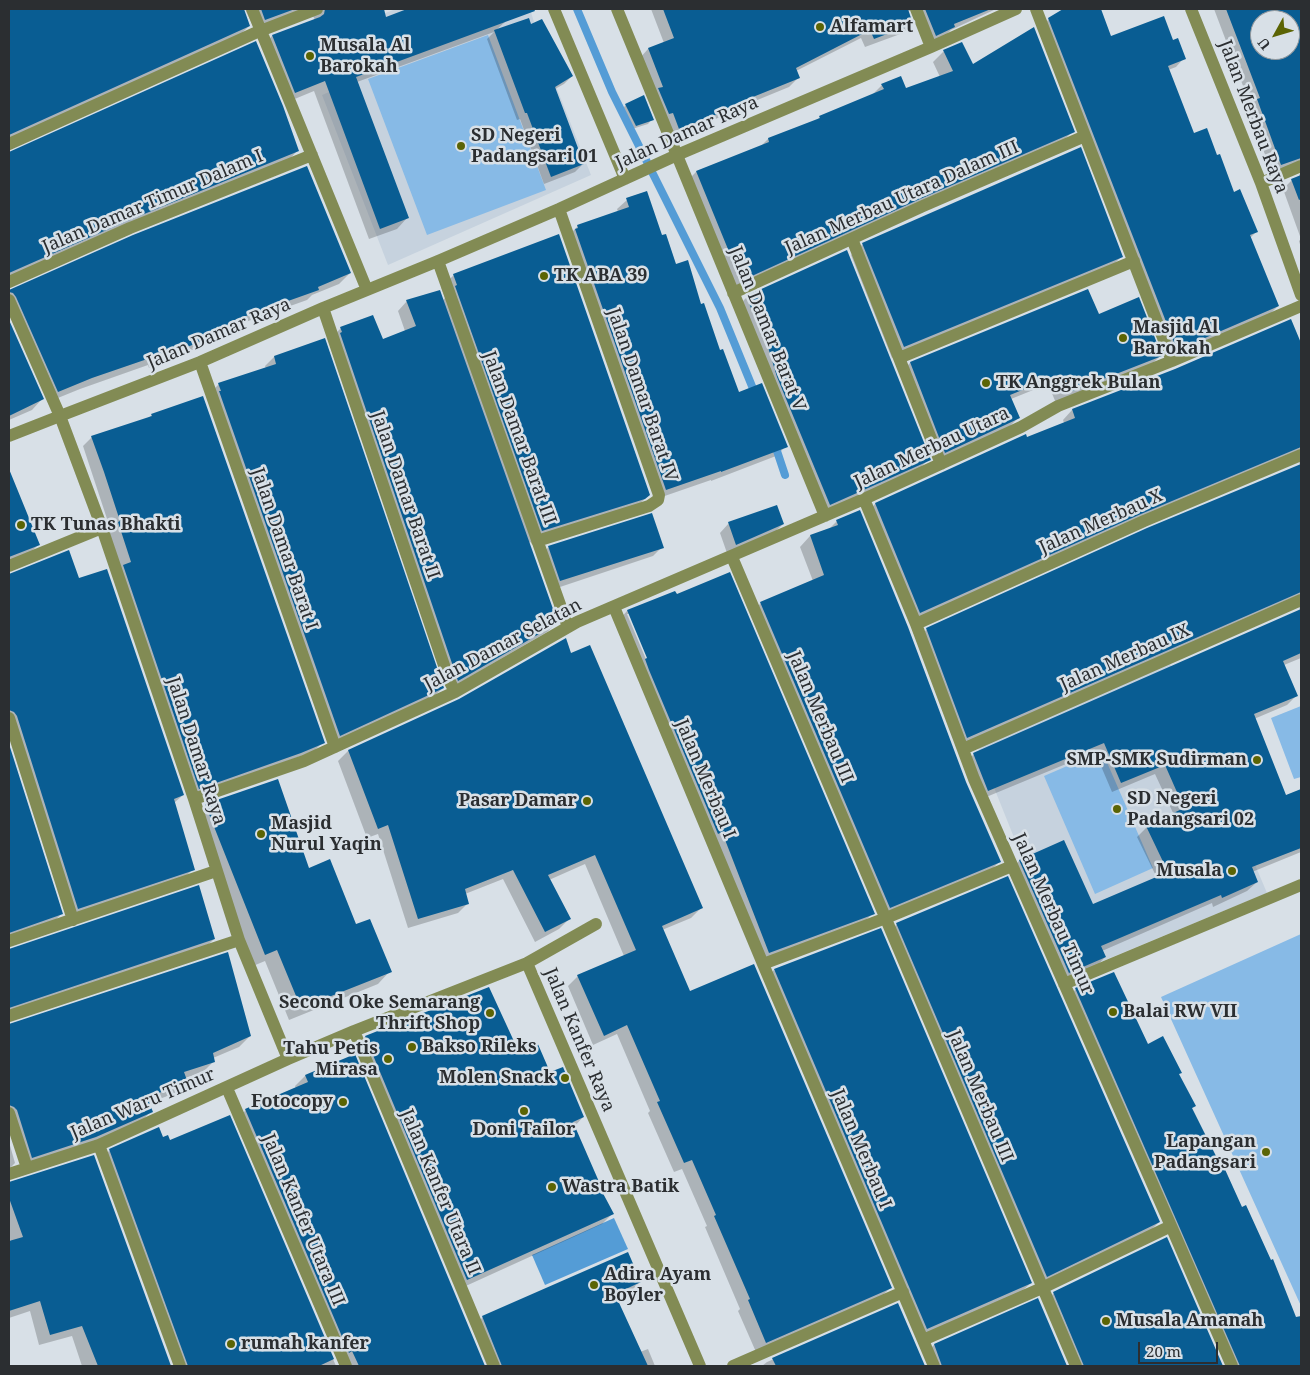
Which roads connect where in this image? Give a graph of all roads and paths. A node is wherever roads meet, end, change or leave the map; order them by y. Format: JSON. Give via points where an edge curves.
{"nodes":[{"id":1,"x":252,"y":9,"type":"edge"},
{"id":2,"x":317,"y":9,"type":"edge"},
{"id":3,"x":554,"y":9,"type":"edge"},
{"id":4,"x":617,"y":9,"type":"edge"},
{"id":5,"x":916,"y":9,"type":"edge"},
{"id":6,"x":1016,"y":9,"type":"edge"},
{"id":7,"x":1036,"y":9,"type":"edge"},
{"id":8,"x":1192,"y":9,"type":"edge"},
{"id":9,"x":261,"y":31,"type":"junction"},
{"id":10,"x":931,"y":47,"type":"junction"},
{"id":11,"x":1085,"y":136,"type":"junction"},
{"id":12,"x":9,"y":144,"type":"edge"},
{"id":13,"x":312,"y":155,"type":"junction"},
{"id":14,"x":677,"y":155,"type":"junction"},
{"id":15,"x":1301,"y":166,"type":"edge"},
{"id":16,"x":625,"y":179,"type":"junction"},
{"id":17,"x":1261,"y":183,"type":"junction"},
{"id":18,"x":559,"y":209,"type":"junction"},
{"id":19,"x":852,"y":239,"type":"junction"},
{"id":20,"x":438,"y":261,"type":"junction"},
{"id":21,"x":1134,"y":261,"type":"junction"},
{"id":22,"x":9,"y":282,"type":"edge"},
{"id":23,"x":367,"y":290,"type":"junction"},
{"id":24,"x":733,"y":293,"type":"junction"},
{"id":25,"x":1301,"y":295,"type":"edge"},
{"id":26,"x":9,"y":300,"type":"edge"},
{"id":27,"x":1301,"y":306,"type":"edge"},
{"id":28,"x":323,"y":308,"type":"junction"},
{"id":29,"x":899,"y":358,"type":"junction"},
{"id":30,"x":1172,"y":360,"type":"junction"},
{"id":31,"x":200,"y":362,"type":"junction"},
{"id":32,"x":60,"y":416,"type":"junction"},
{"id":33,"x":9,"y":436,"type":"edge"},
{"id":34,"x":1301,"y":455,"type":"edge"},
{"id":35,"x":941,"y":464,"type":"junction"},
{"id":36,"x":864,"y":499,"type":"junction"},
{"id":37,"x":825,"y":516,"type":"junction"},
{"id":38,"x":102,"y":528,"type":"junction"},
{"id":39,"x":538,"y":541,"type":"junction"},
{"id":40,"x":732,"y":557,"type":"junction"},
{"id":41,"x":9,"y":566,"type":"edge"},
{"id":42,"x":1301,"y":600,"type":"edge"},
{"id":43,"x":614,"y":607,"type":"junction"},
{"id":44,"x":916,"y":624,"type":"junction"},
{"id":45,"x":568,"y":627,"type":"junction"},
{"id":46,"x":455,"y":692,"type":"junction"},
{"id":47,"x":9,"y":718,"type":"edge"},
{"id":48,"x":335,"y":747,"type":"junction"},
{"id":49,"x":963,"y":749,"type":"junction"},
{"id":50,"x":194,"y":799,"type":"junction"},
{"id":51,"x":1012,"y":866,"type":"junction"},
{"id":52,"x":216,"y":871,"type":"junction"},
{"id":53,"x":1301,"y":885,"type":"edge"},
{"id":54,"x":886,"y":918,"type":"junction"},
{"id":55,"x":73,"y":920,"type":"junction"},
{"id":56,"x":596,"y":924,"type":"dead end"},
{"id":57,"x":239,"y":940,"type":"junction"},
{"id":58,"x":9,"y":941,"type":"edge"},
{"id":59,"x":527,"y":963,"type":"junction"},
{"id":60,"x":763,"y":964,"type":"junction"},
{"id":61,"x":1064,"y":984,"type":"junction"},
{"id":62,"x":9,"y":1016,"type":"edge"},
{"id":63,"x":354,"y":1031,"type":"junction"},
{"id":64,"x":288,"y":1059,"type":"junction"},
{"id":65,"x":227,"y":1088,"type":"junction"},
{"id":66,"x":9,"y":1113,"type":"edge"},
{"id":67,"x":99,"y":1145,"type":"junction"},
{"id":68,"x":27,"y":1168,"type":"junction"},
{"id":69,"x":9,"y":1174,"type":"edge"},
{"id":70,"x":1171,"y":1226,"type":"junction"},
{"id":71,"x":1042,"y":1288,"type":"junction"},
{"id":72,"x":903,"y":1292,"type":"junction"},
{"id":73,"x":923,"y":1340,"type":"junction"},
{"id":74,"x":180,"y":1366,"type":"edge"},
{"id":75,"x":346,"y":1366,"type":"edge"},
{"id":76,"x":494,"y":1366,"type":"edge"},
{"id":77,"x":700,"y":1366,"type":"edge"},
{"id":78,"x":734,"y":1366,"type":"edge"},
{"id":79,"x":934,"y":1366,"type":"edge"},
{"id":80,"x":1076,"y":1366,"type":"edge"},
{"id":81,"x":1232,"y":1366,"type":"edge"}],
"edges":[{"from":1,"to":9,"type":"street"},
{"from":2,"to":9,"type":"street"},
{"from":3,"to":16,"type":"street"},
{"from":4,"to":14,"type":"street","name":"Jalan Damar Barat V"},
{"from":5,"to":10,"type":"street"},
{"from":6,"to":10,"type":"street","name":"Jalan Damar Raya"},
{"from":7,"to":11,"type":"street"},
{"from":8,"to":17,"type":"street","name":"Jalan Merbau Raya"},
{"from":9,"to":12,"type":"street"},
{"from":9,"to":13,"type":"street"},
{"from":10,"to":14,"type":"street","name":"Jalan Damar Raya"},
{"from":11,"to":19,"type":"street","name":"Jalan Merbau Utara Dalam III"},
{"from":11,"to":21,"type":"street"},
{"from":13,"to":22,"type":"street","name":"Jalan Damar Timur Dalam I","via":[[130,228]]},
{"from":13,"to":23,"type":"street"},
{"from":14,"to":16,"type":"street","name":"Jalan Damar Raya"},
{"from":14,"to":24,"type":"street","name":"Jalan Damar Barat V"},
{"from":15,"to":17,"type":"street"},
{"from":16,"to":18,"type":"street","name":"Jalan Damar Raya"},
{"from":17,"to":25,"type":"street","name":"Jalan Merbau Raya"},
{"from":18,"to":20,"type":"street","name":"Jalan Damar Raya"},
{"from":18,"to":39,"type":"street","name":"Jalan Damar Barat IV","via":[[659,495],[658,500],[649,506]]},
{"from":19,"to":24,"type":"street","name":"Jalan Merbau Utara Dalam III"},
{"from":19,"to":29,"type":"street"},
{"from":20,"to":23,"type":"street","name":"Jalan Damar Raya"},
{"from":20,"to":39,"type":"street","name":"Jalan Damar Barat III"},
{"from":21,"to":29,"type":"street"},
{"from":21,"to":30,"type":"street"},
{"from":23,"to":28,"type":"street","name":"Jalan Damar Raya"},
{"from":24,"to":37,"type":"street","name":"Jalan Damar Barat V"},
{"from":26,"to":32,"type":"street"},
{"from":27,"to":30,"type":"street","name":"Jalan Merbau Utara"},
{"from":28,"to":31,"type":"street","name":"Jalan Damar Raya"},
{"from":28,"to":46,"type":"street","name":"Jalan Damar Barat II"},
{"from":29,"to":35,"type":"street"},
{"from":30,"to":35,"type":"street","name":"Jalan Merbau Utara","via":[[1058,406]]},
{"from":31,"to":32,"type":"street","name":"Jalan Damar Raya"},
{"from":31,"to":48,"type":"street","name":"Jalan Damar Barat I"},
{"from":32,"to":33,"type":"street"},
{"from":32,"to":38,"type":"street","name":"Jalan Damar Raya"},
{"from":34,"to":44,"type":"street","name":"Jalan Merbau X","via":[[1144,521]]},
{"from":35,"to":36,"type":"street","name":"Jalan Merbau Utara"},
{"from":36,"to":37,"type":"street","name":"Jalan Merbau Utara"},
{"from":36,"to":44,"type":"street","name":"Jalan Merbau Timur"},
{"from":37,"to":40,"type":"street","name":"Jalan Damar Selatan"},
{"from":38,"to":41,"type":"street"},
{"from":38,"to":50,"type":"street","name":"Jalan Damar Raya"},
{"from":39,"to":45,"type":"street","name":"Jalan Damar Barat III"},
{"from":40,"to":43,"type":"street","name":"Jalan Damar Selatan"},
{"from":40,"to":54,"type":"street","name":"Jalan Merbau III"},
{"from":42,"to":49,"type":"street","name":"Jalan Merbau IX"},
{"from":43,"to":45,"type":"street","name":"Jalan Damar Selatan"},
{"from":43,"to":60,"type":"street","name":"Jalan Merbau I"},
{"from":44,"to":49,"type":"street","name":"Jalan Merbau Timur"},
{"from":45,"to":46,"type":"street","name":"Jalan Damar Selatan"},
{"from":46,"to":48,"type":"street","name":"Jalan Damar Selatan"},
{"from":47,"to":55,"type":"street"},
{"from":48,"to":50,"type":"street","name":"Jalan Damar Selatan"},
{"from":49,"to":51,"type":"street","name":"Jalan Merbau Timur"},
{"from":50,"to":52,"type":"street","name":"Jalan Damar Raya"},
{"from":51,"to":54,"type":"street"},
{"from":51,"to":61,"type":"street","name":"Jalan Merbau Timur"},
{"from":52,"to":55,"type":"street"},
{"from":52,"to":57,"type":"street","name":"Jalan Damar Raya"},
{"from":53,"to":61,"type":"street"},
{"from":54,"to":60,"type":"street"},
{"from":54,"to":71,"type":"street","name":"Jalan Merbau III"},
{"from":55,"to":58,"type":"street"},
{"from":56,"to":59,"type":"street"},
{"from":57,"to":62,"type":"street"},
{"from":57,"to":64,"type":"street","name":"Jalan Damar Raya"},
{"from":59,"to":63,"type":"street","name":"Jalan Kanfer Raya"},
{"from":59,"to":77,"type":"street","name":"Jalan Kanfer Raya"},
{"from":60,"to":72,"type":"street","name":"Jalan Merbau I"},
{"from":61,"to":70,"type":"street","name":"Jalan Merbau Timur"},
{"from":63,"to":64,"type":"street","name":"Jalan Kanfer Raya"},
{"from":63,"to":76,"type":"street","name":"Jalan Kanfer Utara II"},
{"from":64,"to":65,"type":"street","name":"Jalan Waru Timur"},
{"from":65,"to":67,"type":"street","name":"Jalan Waru Timur"},
{"from":65,"to":75,"type":"street","name":"Jalan Kanfer Utara III"},
{"from":66,"to":68,"type":"street"},
{"from":67,"to":68,"type":"street","name":"Jalan Waru Timur"},
{"from":67,"to":74,"type":"street"},
{"from":68,"to":69,"type":"street","name":"Jalan Waru Timur"},
{"from":70,"to":71,"type":"street"},
{"from":70,"to":81,"type":"street","name":"Jalan Merbau Timur"},
{"from":71,"to":73,"type":"street"},
{"from":71,"to":80,"type":"street","name":"Jalan Merbau III"},
{"from":72,"to":73,"type":"street","name":"Jalan Merbau I"},
{"from":72,"to":78,"type":"street"},
{"from":73,"to":79,"type":"street","name":"Jalan Merbau I"}]}
